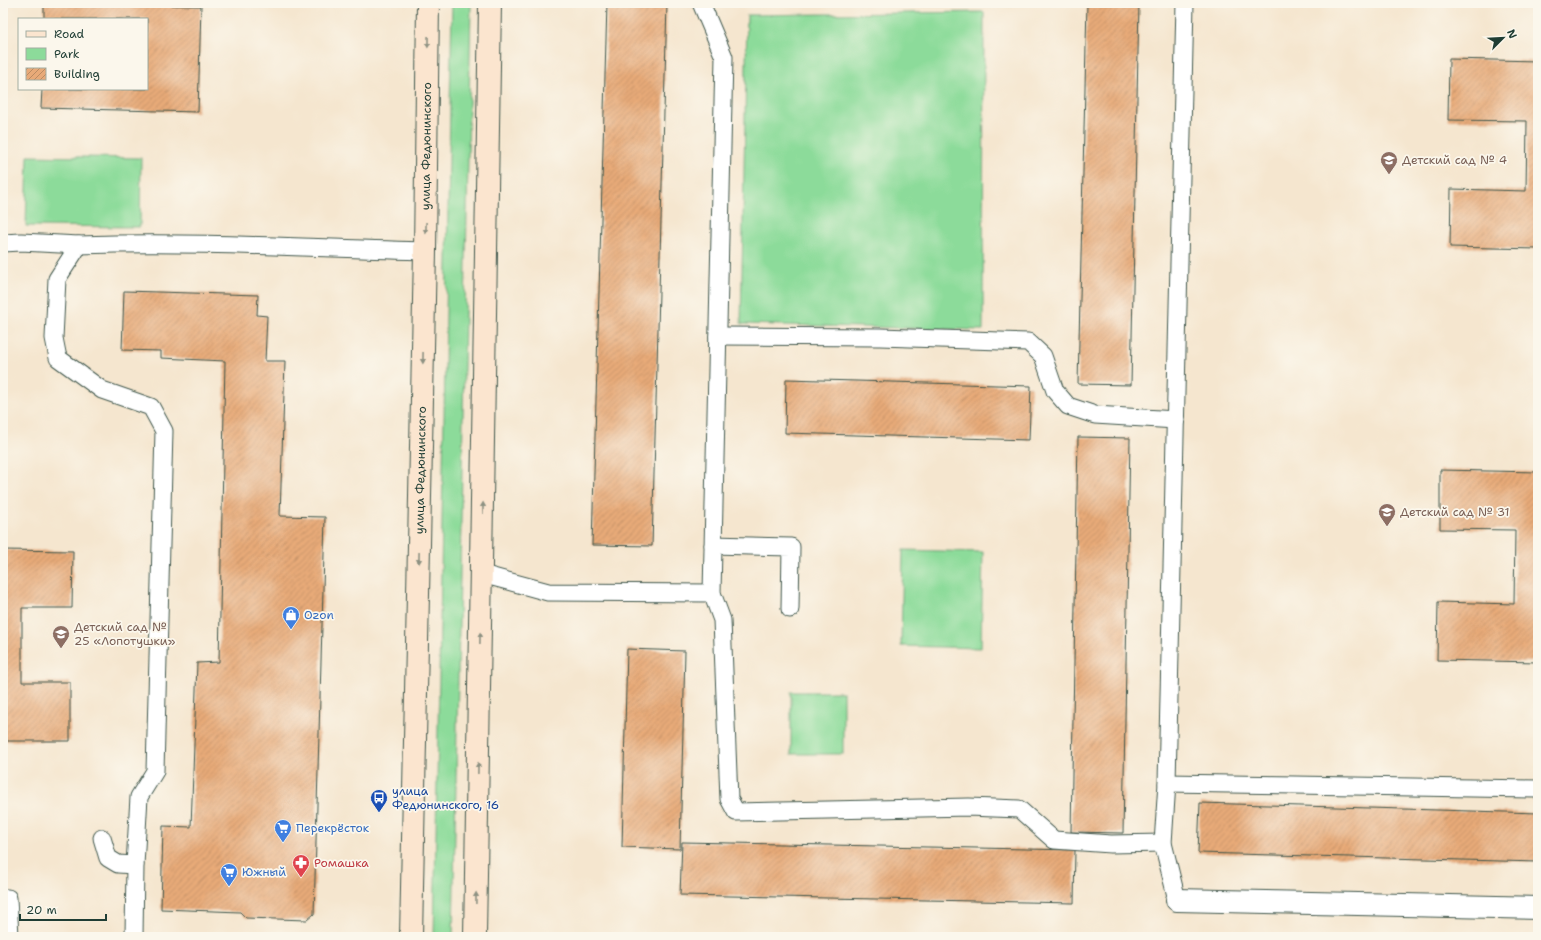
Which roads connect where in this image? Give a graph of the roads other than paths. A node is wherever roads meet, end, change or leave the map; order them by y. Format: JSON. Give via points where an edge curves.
{"nodes":[{"id":1,"x":428,"y":3,"type":"edge"},
{"id":2,"x":490,"y":3,"type":"edge"},
{"id":3,"x":701,"y":3,"type":"edge"},
{"id":4,"x":1185,"y":3,"type":"edge"},
{"id":5,"x":3,"y":243,"type":"edge"},
{"id":6,"x":79,"y":245,"type":"junction"},
{"id":7,"x":425,"y":251,"type":"junction"},
{"id":8,"x":718,"y":336,"type":"junction"},
{"id":9,"x":1176,"y":420,"type":"junction"},
{"id":10,"x":713,"y":545,"type":"junction"},
{"id":11,"x":482,"y":574,"type":"junction"},
{"id":12,"x":712,"y":593,"type":"junction"},
{"id":13,"x":790,"y":609,"type":"dead end"},
{"id":14,"x":1167,"y":783,"type":"junction"},
{"id":15,"x":1538,"y":789,"type":"edge"},
{"id":16,"x":102,"y":838,"type":"dead end"},
{"id":17,"x":1163,"y":843,"type":"junction"},
{"id":18,"x":135,"y":865,"type":"junction"},
{"id":19,"x":3,"y":898,"type":"edge"},
{"id":20,"x":1177,"y":900,"type":"joint"},
{"id":21,"x":1538,"y":908,"type":"edge"},
{"id":22,"x":10,"y":937,"type":"edge"},
{"id":23,"x":134,"y":937,"type":"edge"},
{"id":24,"x":411,"y":937,"type":"edge"},
{"id":25,"x":475,"y":937,"type":"edge"}],
"edges":[{"from":1,"to":7,"type":"main road","name":"улица Федюнинского","one_way":true},
{"from":11,"to":2,"type":"main road","one_way":true},
{"from":3,"to":8,"type":"lane","via":[[724,56]]},
{"from":4,"to":9,"type":"lane"},
{"from":5,"to":6,"type":"lane"},
{"from":6,"to":7,"type":"lane","via":[[220,244]]},
{"from":6,"to":18,"type":"lane","via":[[57,279],[54,338],[58,358],[102,390],[151,408],[164,431],[155,771],[139,798]]},
{"from":7,"to":24,"type":"main road","name":"улица Федюнинского","one_way":true},
{"from":8,"to":9,"type":"lane","via":[[1028,342],[1043,356],[1054,391],[1068,406],[1095,416]]},
{"from":8,"to":10,"type":"lane"},
{"from":9,"to":14,"type":"lane"},
{"from":10,"to":12,"type":"lane"},
{"from":10,"to":13,"type":"lane","via":[[791,547]]},
{"from":11,"to":12,"type":"lane","via":[[548,592]]},
{"from":25,"to":11,"type":"main road","one_way":true},
{"from":12,"to":17,"type":"lane","via":[[722,620],[729,799],[736,812],[969,807],[1019,809],[1054,840],[1111,844]]},
{"from":14,"to":15,"type":"lane"},
{"from":14,"to":17,"type":"lane"},
{"from":16,"to":18,"type":"lane","via":[[108,858],[118,864]]},
{"from":17,"to":20,"type":"lane"},
{"from":18,"to":23,"type":"lane"},
{"from":19,"to":22,"type":"lane","via":[[8,898]]},
{"from":20,"to":21,"type":"street"}]}
